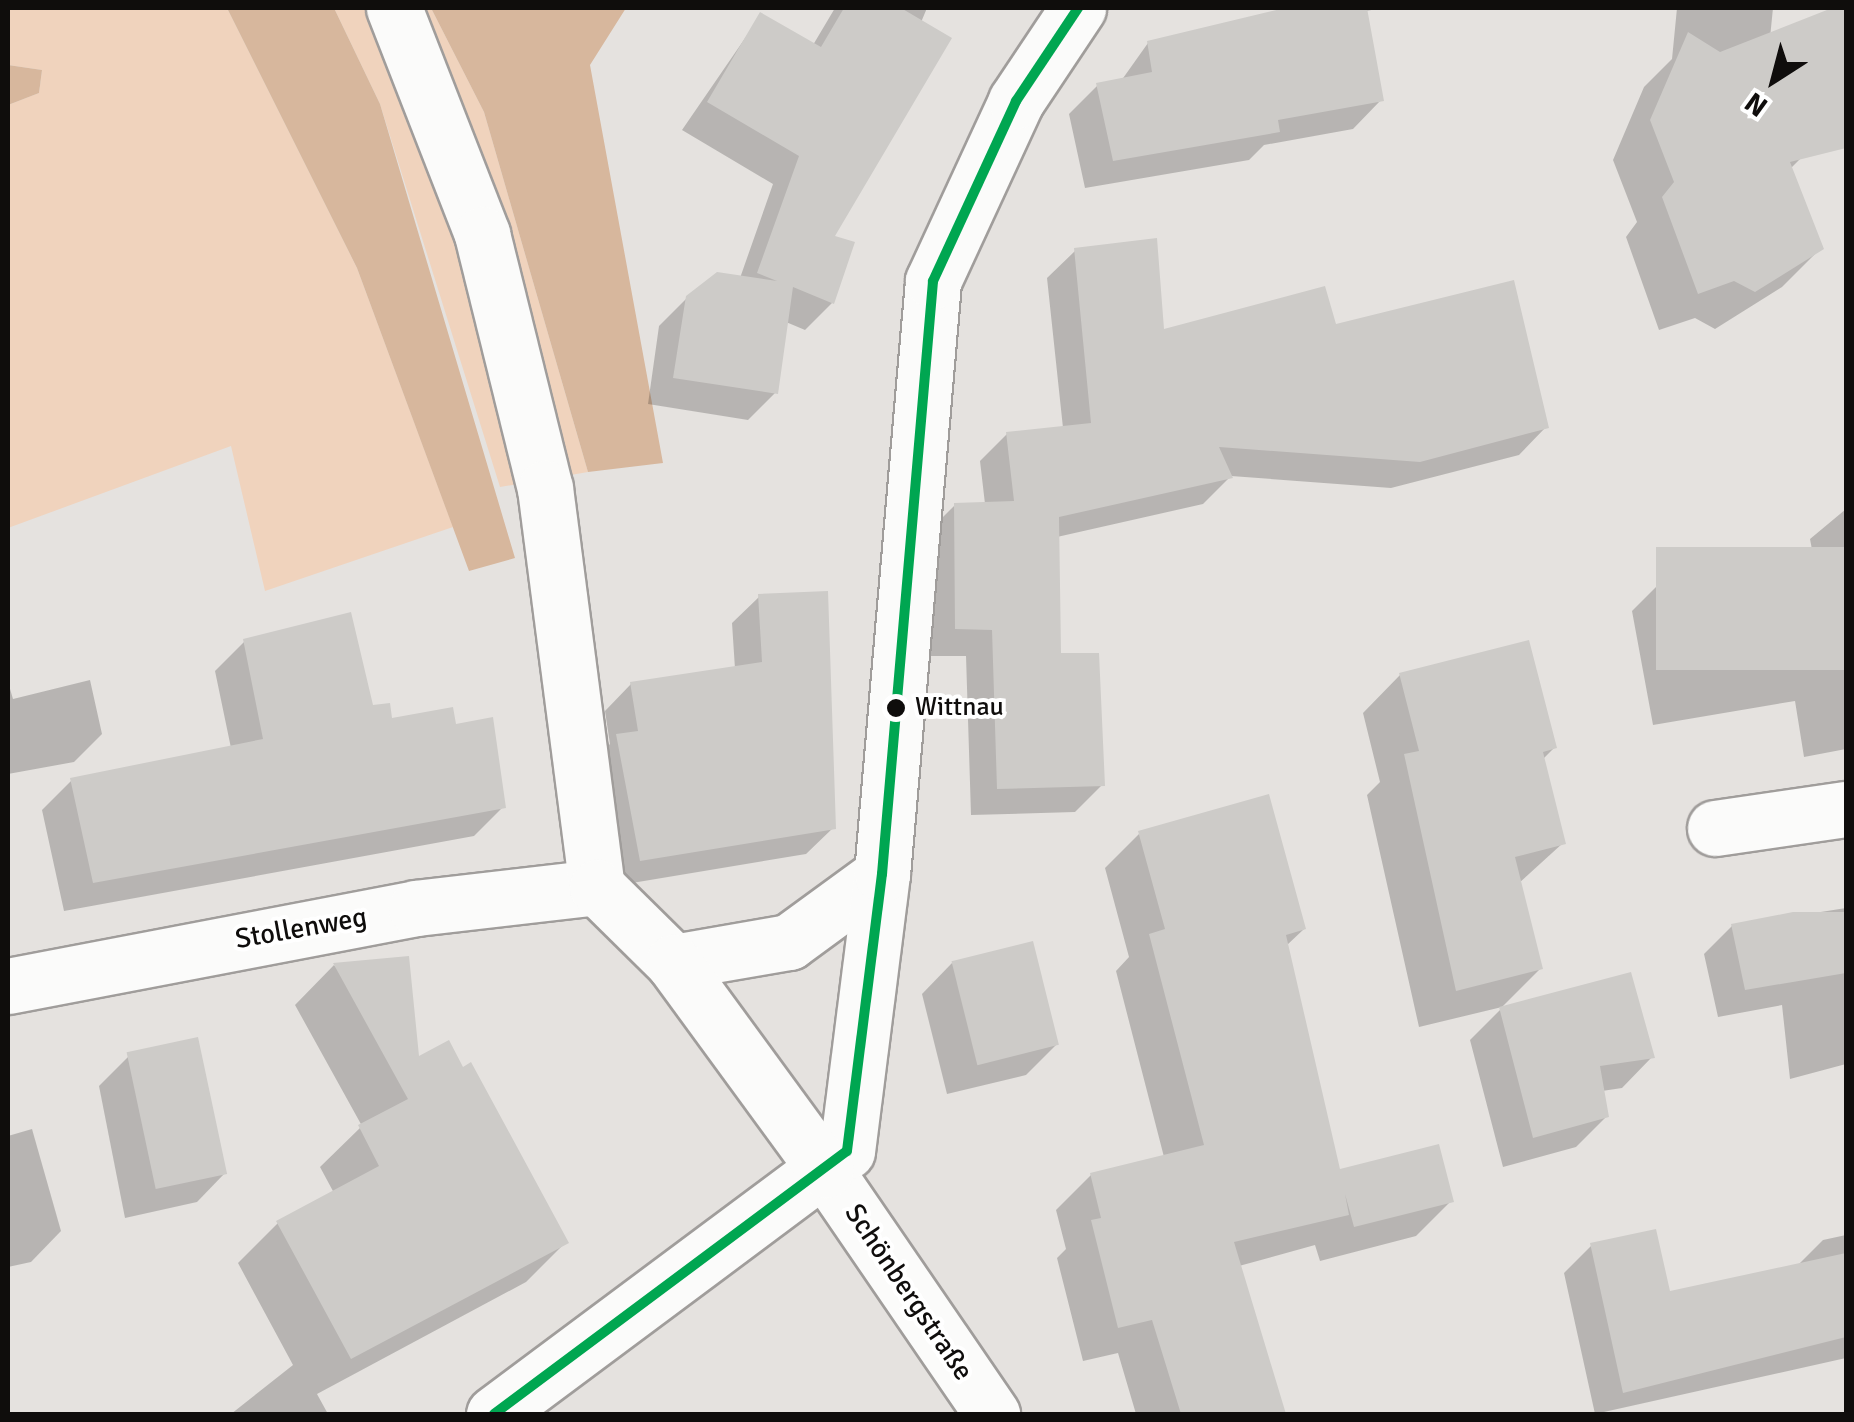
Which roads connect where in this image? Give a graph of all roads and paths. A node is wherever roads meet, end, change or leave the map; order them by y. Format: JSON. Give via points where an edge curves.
{"nodes":[{"id":1,"x":394,"y":8,"type":"edge"},
{"id":2,"x":1078,"y":8,"type":"edge"},
{"id":3,"x":1846,"y":809,"type":"edge"},
{"id":4,"x":1715,"y":828,"type":"dead end"},
{"id":5,"x":882,"y":874,"type":"junction"},
{"id":6,"x":597,"y":887,"type":"junction"},
{"id":7,"x":673,"y":962,"type":"junction"},
{"id":8,"x":8,"y":986,"type":"edge"},
{"id":9,"x":825,"y":1170,"type":"junction"},
{"id":10,"x":494,"y":1414,"type":"edge"},
{"id":11,"x":992,"y":1414,"type":"edge"}],
"edges":[{"from":1,"to":6,"type":"street","via":[[482,234],[544,488]]},
{"from":2,"to":5,"type":"street","via":[[1016,101],[934,281],[910,477]]},
{"from":3,"to":4,"type":"street"},
{"from":5,"to":7,"type":"street","via":[[789,942]]},
{"from":5,"to":9,"type":"street","via":[[848,1150]]},
{"from":6,"to":7,"type":"street","name":"Schönbergstraße"},
{"from":6,"to":8,"type":"street","name":"Stollenweg","via":[[416,908]]},
{"from":7,"to":9,"type":"street","name":"Schönbergstraße"},
{"from":9,"to":10,"type":"street"},
{"from":9,"to":11,"type":"street","name":"Schönbergstraße"}]}
